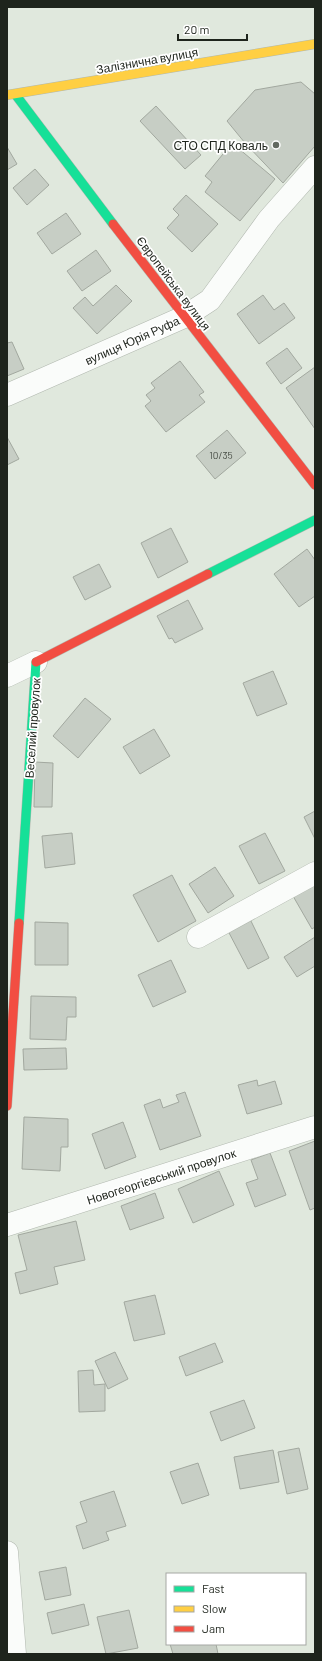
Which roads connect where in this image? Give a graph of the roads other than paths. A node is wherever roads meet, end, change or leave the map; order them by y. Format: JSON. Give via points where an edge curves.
{"nodes":[{"id":1,"x":315,"y":44,"type":"edge"},
{"id":2,"x":11,"y":94,"type":"edge"},
{"id":3,"x":315,"y":167,"type":"edge"},
{"id":4,"x":184,"y":317,"type":"junction"},
{"id":5,"x":7,"y":395,"type":"edge"},
{"id":6,"x":315,"y":485,"type":"edge"},
{"id":7,"x":315,"y":520,"type":"edge"},
{"id":8,"x":36,"y":662,"type":"junction"},
{"id":9,"x":7,"y":676,"type":"edge"},
{"id":10,"x":315,"y":873,"type":"edge"},
{"id":11,"x":198,"y":937,"type":"dead end"},
{"id":12,"x":7,"y":1106,"type":"edge"},
{"id":13,"x":315,"y":1127,"type":"edge"},
{"id":14,"x":7,"y":1225,"type":"edge"},
{"id":15,"x":7,"y":1552,"type":"edge"},
{"id":16,"x":15,"y":1654,"type":"edge"}],
"edges":[{"from":1,"to":2,"type":"street","name":"Залізнична вулиця"},
{"from":2,"to":4,"type":"street","name":"Європейська вулиця"},
{"from":3,"to":4,"type":"street","name":"вулиця Юрія Руфа","via":[[269,219],[210,300]]},
{"from":4,"to":5,"type":"street","name":"вулиця Юрія Руфа"},
{"from":4,"to":6,"type":"street","name":"Європейська вулиця"},
{"from":7,"to":8,"type":"street","name":"Веселий провулок"},
{"from":8,"to":9,"type":"street"},
{"from":8,"to":12,"type":"street","name":"Веселий провулок"},
{"from":10,"to":11,"type":"street"},
{"from":13,"to":14,"type":"street","name":"Новогеоргієвський провулок"},
{"from":15,"to":16,"type":"street"}]}
